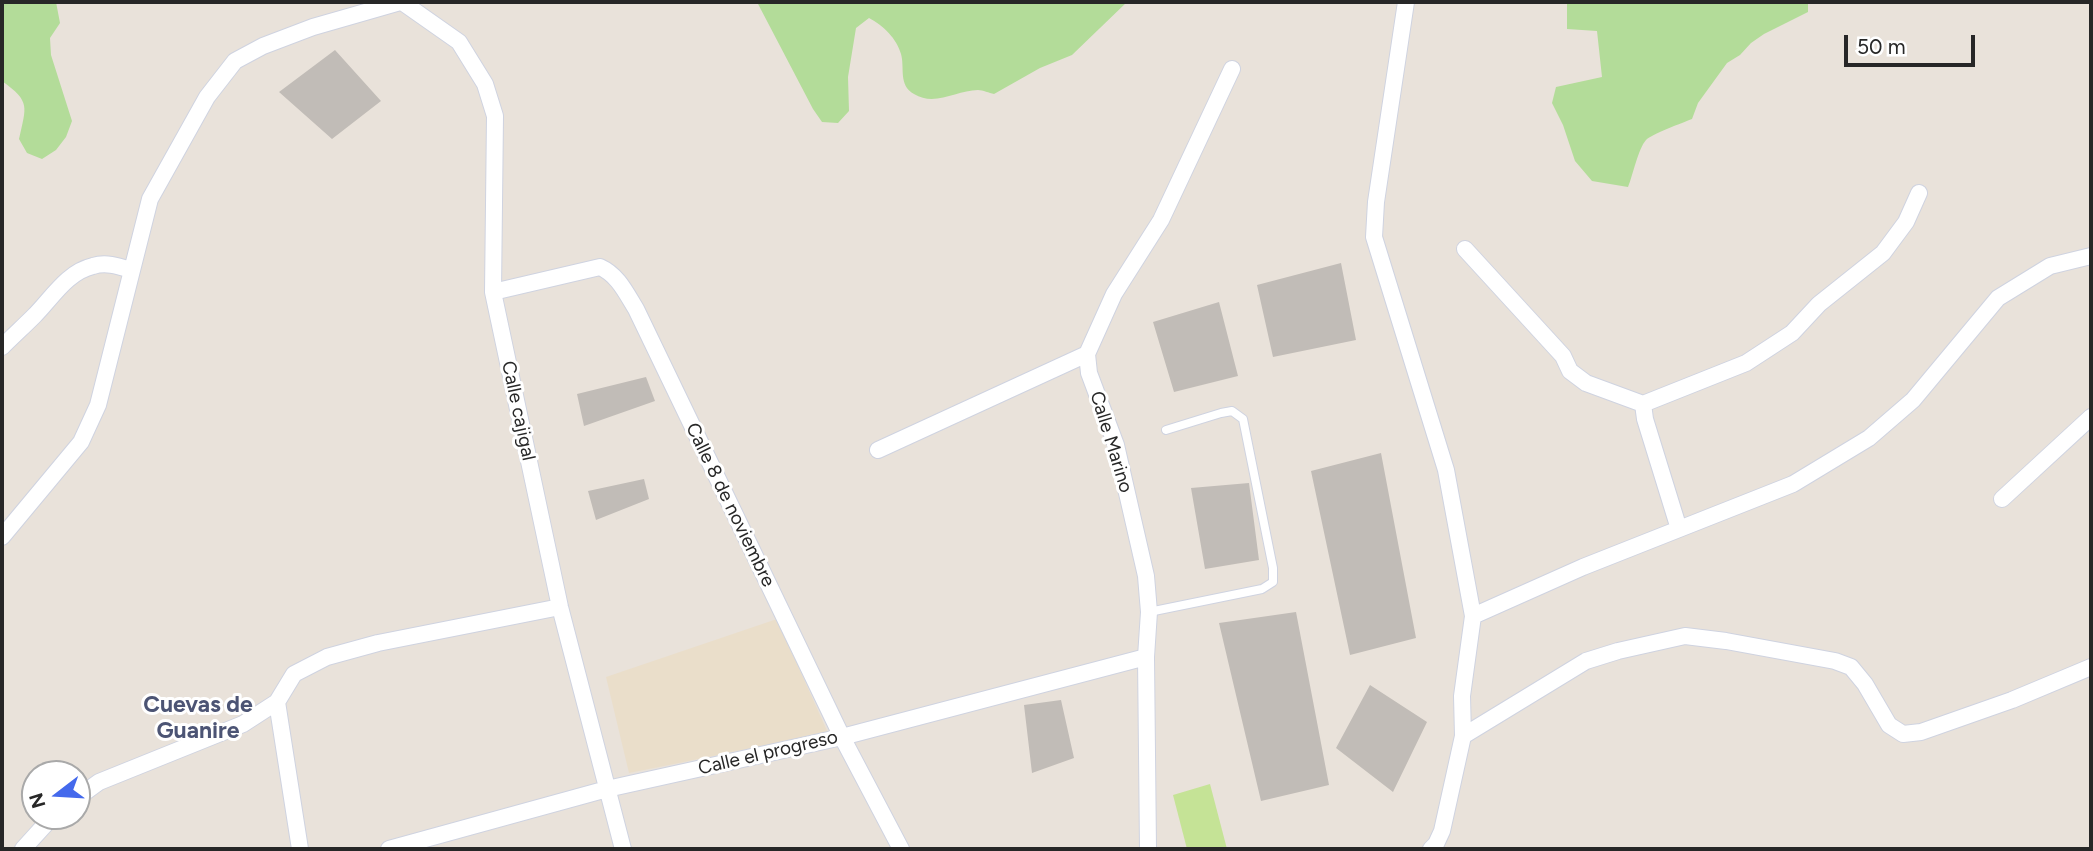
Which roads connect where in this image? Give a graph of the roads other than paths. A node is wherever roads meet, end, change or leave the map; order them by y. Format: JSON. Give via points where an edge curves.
{"nodes":[{"id":1,"x":401,"y":2,"type":"edge"},
{"id":2,"x":1406,"y":2,"type":"edge"},
{"id":3,"x":1232,"y":69,"type":"dead end"},
{"id":4,"x":1919,"y":193,"type":"dead end"},
{"id":5,"x":1465,"y":249,"type":"dead end"},
{"id":6,"x":2091,"y":256,"type":"edge"},
{"id":7,"x":131,"y":270,"type":"junction"},
{"id":8,"x":493,"y":292,"type":"junction"},
{"id":9,"x":2,"y":346,"type":"edge"},
{"id":10,"x":1087,"y":354,"type":"junction"},
{"id":11,"x":1643,"y":404,"type":"junction"},
{"id":12,"x":2091,"y":417,"type":"edge"},
{"id":13,"x":1166,"y":430,"type":"dead end"},
{"id":14,"x":878,"y":450,"type":"dead end"},
{"id":15,"x":2002,"y":499,"type":"dead end"},
{"id":16,"x":1679,"y":529,"type":"junction"},
{"id":17,"x":2,"y":537,"type":"edge"},
{"id":18,"x":561,"y":607,"type":"junction"},
{"id":19,"x":1149,"y":612,"type":"junction"},
{"id":20,"x":1473,"y":616,"type":"junction"},
{"id":21,"x":1146,"y":657,"type":"junction"},
{"id":22,"x":2091,"y":667,"type":"edge"},
{"id":23,"x":277,"y":702,"type":"junction"},
{"id":24,"x":1463,"y":736,"type":"junction"},
{"id":25,"x":842,"y":737,"type":"junction"},
{"id":26,"x":91,"y":788,"type":"edge"},
{"id":27,"x":607,"y":789,"type":"junction"},
{"id":28,"x":40,"y":830,"type":"edge"},
{"id":29,"x":23,"y":849,"type":"edge"},
{"id":30,"x":300,"y":849,"type":"edge"},
{"id":31,"x":389,"y":849,"type":"edge"},
{"id":32,"x":623,"y":849,"type":"edge"},
{"id":33,"x":901,"y":849,"type":"edge"},
{"id":34,"x":1148,"y":849,"type":"edge"},
{"id":35,"x":1431,"y":849,"type":"edge"}],
"edges":[{"from":1,"to":7,"type":"street","via":[[313,27],[234,61],[207,97],[150,199]]},
{"from":1,"to":8,"type":"street","name":"Calle cajigal","via":[[459,42],[485,84],[495,116]]},
{"from":2,"to":20,"type":"street","via":[[1374,237],[1446,470]]},
{"from":3,"to":10,"type":"street","via":[[1161,219],[1114,294]]},
{"from":4,"to":11,"type":"street","via":[[1906,222],[1883,253],[1819,304],[1792,333],[1746,363]]},
{"from":5,"to":11,"type":"street","via":[[1563,356],[1570,371],[1586,383]]},
{"from":6,"to":16,"type":"street","via":[[2050,267],[1998,298],[1913,400],[1869,438],[1793,484]]},
{"from":7,"to":9,"type":"street","via":[[110,264],[80,270]]},
{"from":7,"to":17,"type":"street","via":[[98,405],[81,442]]},
{"from":8,"to":18,"type":"street","name":"Calle cajigal"},
{"from":8,"to":25,"type":"street","name":"Calle 8 de noviembre","via":[[600,267],[619,282]]},
{"from":10,"to":14,"type":"street"},
{"from":10,"to":19,"type":"street","name":"Calle Marino","via":[[1089,373],[1116,445],[1146,576]]},
{"from":11,"to":16,"type":"street"},
{"from":12,"to":15,"type":"street"},
{"from":13,"to":19,"type":"lane","via":[[1221,412],[1233,411],[1243,419],[1273,582],[1262,589]]},
{"from":16,"to":20,"type":"street"},
{"from":18,"to":23,"type":"street","via":[[327,657],[294,674]]},
{"from":18,"to":27,"type":"street","name":"Calle cajigal"},
{"from":19,"to":21,"type":"street","name":"Calle Marino"},
{"from":20,"to":24,"type":"street","via":[[1462,696]]},
{"from":21,"to":25,"type":"street","name":"Calle el progreso"},
{"from":21,"to":34,"type":"street","name":"Calle Marino"},
{"from":22,"to":24,"type":"street","via":[[2012,700],[1903,734],[1889,725],[1851,667],[1685,636],[1586,661]]},
{"from":23,"to":26,"type":"street","via":[[243,724]]},
{"from":23,"to":30,"type":"street"},
{"from":24,"to":35,"type":"street","via":[[1441,831]]},
{"from":25,"to":27,"type":"street","name":"Calle el progreso"},
{"from":25,"to":33,"type":"street","name":"Calle 8 de noviembre"},
{"from":27,"to":31,"type":"street","name":"Calle el progreso"},
{"from":27,"to":32,"type":"street","name":"Calle cajigal"},
{"from":28,"to":29,"type":"street"}]}
